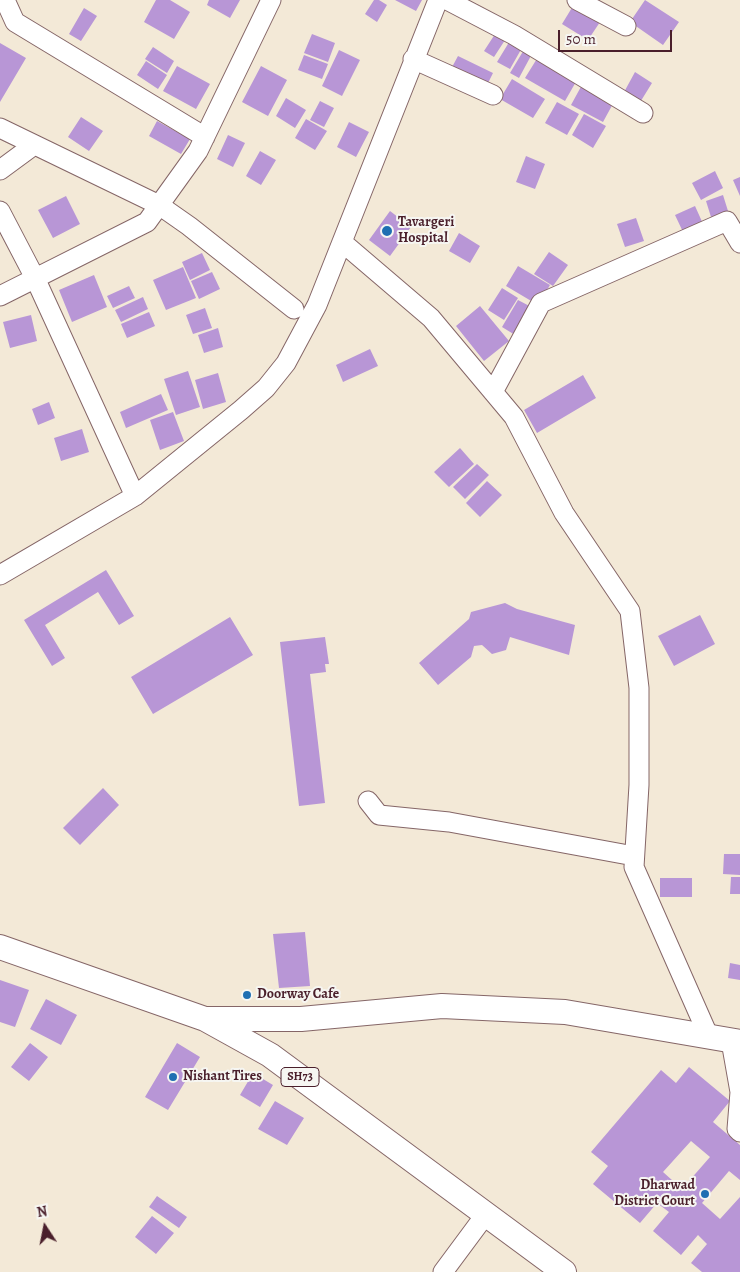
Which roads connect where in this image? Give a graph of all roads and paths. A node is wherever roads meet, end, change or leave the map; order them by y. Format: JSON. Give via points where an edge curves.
{"nodes":[{"id":1,"x":5,"y":0,"type":"edge"},
{"id":2,"x":271,"y":0,"type":"edge"},
{"id":3,"x":438,"y":0,"type":"edge"},
{"id":4,"x":447,"y":0,"type":"edge"},
{"id":5,"x":577,"y":0,"type":"edge"},
{"id":6,"x":626,"y":26,"type":"dead end"},
{"id":7,"x":413,"y":59,"type":"junction"},
{"id":8,"x":493,"y":95,"type":"dead end"},
{"id":9,"x":643,"y":112,"type":"dead end"},
{"id":10,"x":0,"y":128,"type":"edge"},
{"id":11,"x":205,"y":137,"type":"junction"},
{"id":12,"x":34,"y":145,"type":"junction"},
{"id":13,"x":0,"y":170,"type":"edge"},
{"id":14,"x":159,"y":205,"type":"junction"},
{"id":15,"x":0,"y":211,"type":"edge"},
{"id":16,"x":342,"y":242,"type":"junction"},
{"id":17,"x":740,"y":243,"type":"edge"},
{"id":18,"x":35,"y":278,"type":"junction"},
{"id":19,"x":0,"y":296,"type":"edge"},
{"id":20,"x":294,"y":309,"type":"dead end"},
{"id":21,"x":493,"y":392,"type":"junction"},
{"id":22,"x":135,"y":496,"type":"junction"},
{"id":23,"x":0,"y":575,"type":"edge"},
{"id":24,"x":368,"y":801,"type":"dead end"},
{"id":25,"x":634,"y":856,"type":"junction"},
{"id":26,"x":0,"y":947,"type":"edge"},
{"id":27,"x":205,"y":1019,"type":"junction"},
{"id":28,"x":727,"y":1040,"type":"edge"},
{"id":29,"x":740,"y":1132,"type":"edge"},
{"id":30,"x":486,"y":1214,"type":"junction"},
{"id":31,"x":443,"y":1272,"type":"edge"},
{"id":32,"x":564,"y":1272,"type":"edge"}],
"edges":[{"from":1,"to":11,"type":"street","via":[[15,22]]},
{"from":2,"to":11,"type":"street"},
{"from":3,"to":7,"type":"street"},
{"from":4,"to":9,"type":"street","via":[[514,35]]},
{"from":5,"to":6,"type":"street"},
{"from":7,"to":8,"type":"street"},
{"from":7,"to":16,"type":"street"},
{"from":10,"to":12,"type":"street"},
{"from":11,"to":14,"type":"street"},
{"from":12,"to":13,"type":"street"},
{"from":12,"to":14,"type":"street"},
{"from":14,"to":18,"type":"street","via":[[147,222]]},
{"from":14,"to":20,"type":"street"},
{"from":15,"to":18,"type":"street"},
{"from":16,"to":21,"type":"street","via":[[431,318]]},
{"from":16,"to":22,"type":"street","via":[[316,305],[286,363],[266,388]]},
{"from":17,"to":21,"type":"street","via":[[727,221],[541,303]]},
{"from":18,"to":19,"type":"street"},
{"from":18,"to":22,"type":"street"},
{"from":21,"to":25,"type":"street","via":[[514,417],[564,513],[630,611],[639,688],[639,785]]},
{"from":22,"to":23,"type":"street"},
{"from":24,"to":25,"type":"street","via":[[379,815],[449,822]]},
{"from":25,"to":28,"type":"street","via":[[634,867]]},
{"from":26,"to":27,"type":"main road","number":"SH73"},
{"from":27,"to":28,"type":"main road","via":[[301,1019],[442,1006],[565,1012]]},
{"from":27,"to":30,"type":"main road","number":"SH73","via":[[270,1055]]},
{"from":28,"to":29,"type":"street","via":[[740,1092],[737,1129]]},
{"from":30,"to":31,"type":"street"},
{"from":30,"to":32,"type":"main road","number":"SH73"}]}
